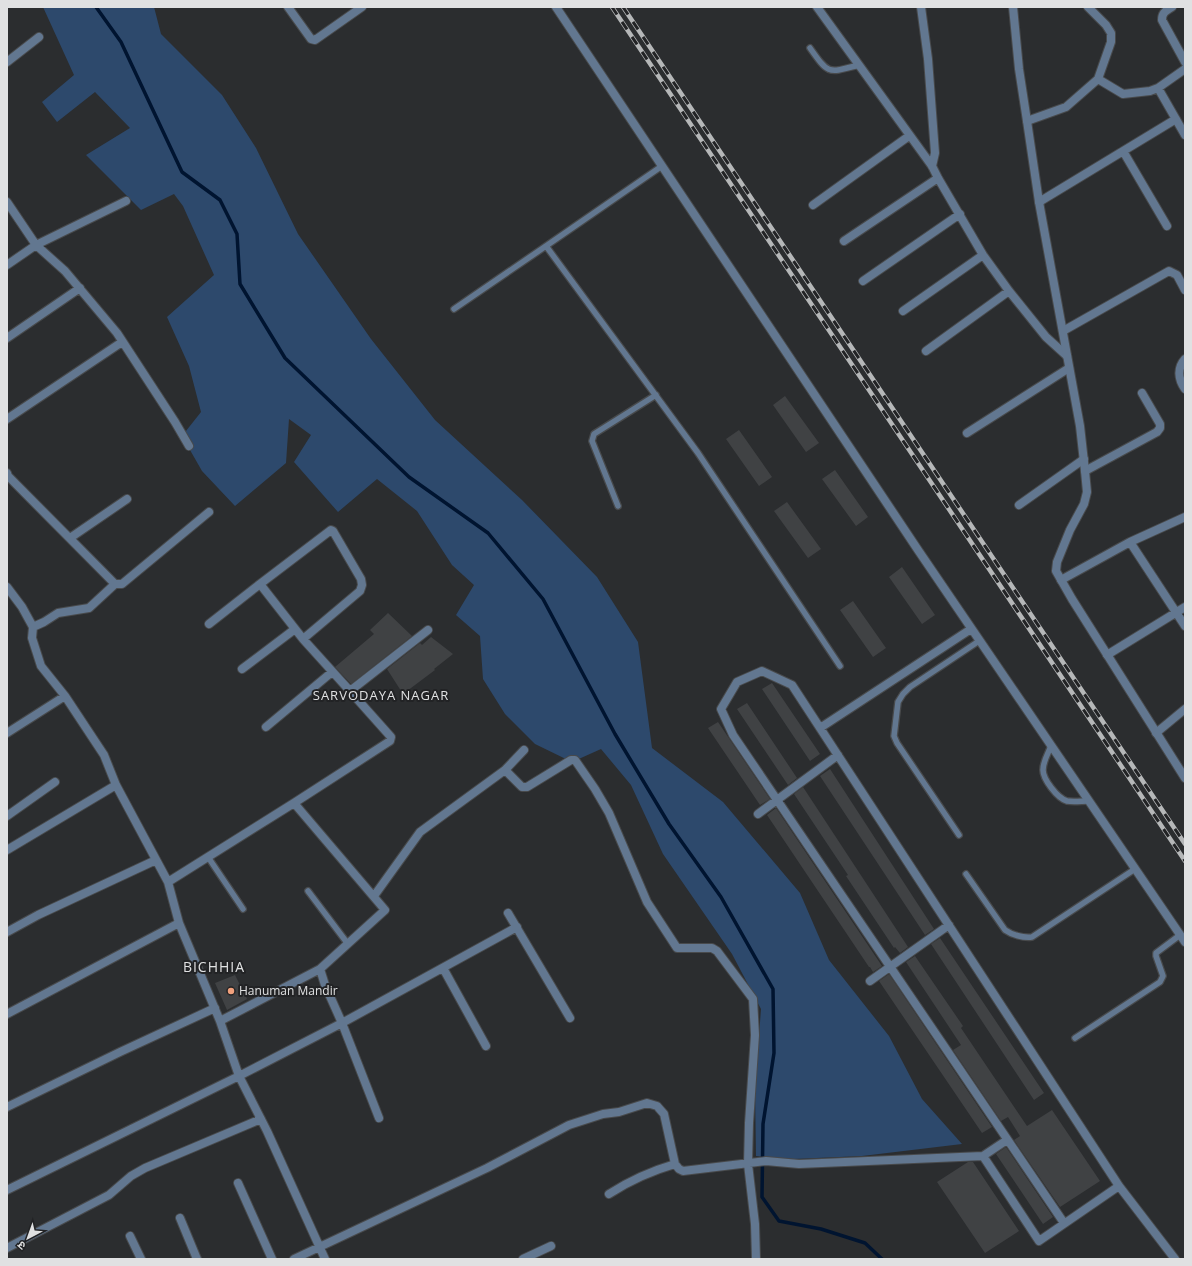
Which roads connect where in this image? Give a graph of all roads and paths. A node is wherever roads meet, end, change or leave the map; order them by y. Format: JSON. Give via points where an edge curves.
{"nodes":[{"id":1,"x":288,"y":7,"type":"edge"},
{"id":2,"x":362,"y":7,"type":"edge"},
{"id":3,"x":556,"y":7,"type":"edge"},
{"id":4,"x":817,"y":7,"type":"edge"},
{"id":5,"x":921,"y":7,"type":"edge"},
{"id":6,"x":1013,"y":7,"type":"edge"},
{"id":7,"x":1088,"y":7,"type":"edge"},
{"id":8,"x":1172,"y":7,"type":"edge"},
{"id":9,"x":39,"y":37,"type":"dead end"},
{"id":10,"x":810,"y":48,"type":"dead end"},
{"id":11,"x":7,"y":62,"type":"edge"},
{"id":12,"x":1185,"y":62,"type":"edge"},
{"id":13,"x":859,"y":65,"type":"junction"},
{"id":14,"x":1185,"y":69,"type":"edge"},
{"id":15,"x":1098,"y":79,"type":"junction"},
{"id":16,"x":1158,"y":88,"type":"junction"},
{"id":17,"x":1176,"y":119,"type":"junction"},
{"id":18,"x":1027,"y":121,"type":"junction"},
{"id":19,"x":1185,"y":135,"type":"edge"},
{"id":20,"x":909,"y":136,"type":"junction"},
{"id":21,"x":1123,"y":151,"type":"junction"},
{"id":22,"x":662,"y":166,"type":"junction"},
{"id":23,"x":932,"y":166,"type":"junction"},
{"id":24,"x":938,"y":178,"type":"junction"},
{"id":25,"x":126,"y":201,"type":"dead end"},
{"id":26,"x":1039,"y":202,"type":"junction"},
{"id":27,"x":7,"y":204,"type":"edge"},
{"id":28,"x":813,"y":205,"type":"dead end"},
{"id":29,"x":960,"y":214,"type":"junction"},
{"id":30,"x":1167,"y":226,"type":"dead end"},
{"id":31,"x":844,"y":241,"type":"dead end"},
{"id":32,"x":36,"y":245,"type":"junction"},
{"id":33,"x":546,"y":246,"type":"junction"},
{"id":34,"x":984,"y":255,"type":"junction"},
{"id":35,"x":7,"y":265,"type":"edge"},
{"id":36,"x":862,"y":280,"type":"dead end"},
{"id":37,"x":80,"y":288,"type":"junction"},
{"id":38,"x":1185,"y":290,"type":"edge"},
{"id":39,"x":1009,"y":291,"type":"junction"},
{"id":40,"x":454,"y":309,"type":"dead end"},
{"id":41,"x":903,"y":311,"type":"dead end"},
{"id":42,"x":1063,"y":332,"type":"junction"},
{"id":43,"x":7,"y":338,"type":"edge"},
{"id":44,"x":122,"y":342,"type":"junction"},
{"id":45,"x":926,"y":351,"type":"dead end"},
{"id":46,"x":1067,"y":356,"type":"junction"},
{"id":47,"x":1185,"y":360,"type":"edge"},
{"id":48,"x":1069,"y":368,"type":"junction"},
{"id":49,"x":1185,"y":389,"type":"edge"},
{"id":50,"x":1142,"y":393,"type":"dead end"},
{"id":51,"x":656,"y":395,"type":"junction"},
{"id":52,"x":7,"y":419,"type":"edge"},
{"id":53,"x":967,"y":433,"type":"dead end"},
{"id":54,"x":189,"y":446,"type":"dead end"},
{"id":55,"x":1084,"y":459,"type":"junction"},
{"id":56,"x":1085,"y":471,"type":"junction"},
{"id":57,"x":7,"y":473,"type":"edge"},
{"id":58,"x":127,"y":499,"type":"dead end"},
{"id":59,"x":1019,"y":505,"type":"dead end"},
{"id":60,"x":618,"y":506,"type":"dead end"},
{"id":61,"x":209,"y":512,"type":"dead end"},
{"id":62,"x":1185,"y":517,"type":"edge"},
{"id":63,"x":70,"y":538,"type":"junction"},
{"id":64,"x":1130,"y":542,"type":"junction"},
{"id":65,"x":1061,"y":580,"type":"junction"},
{"id":66,"x":115,"y":584,"type":"junction"},
{"id":67,"x":260,"y":584,"type":"junction"},
{"id":68,"x":7,"y":587,"type":"edge"},
{"id":69,"x":1185,"y":607,"type":"edge"},
{"id":70,"x":1176,"y":612,"type":"junction"},
{"id":71,"x":209,"y":624,"type":"dead end"},
{"id":72,"x":1185,"y":626,"type":"edge"},
{"id":73,"x":33,"y":627,"type":"junction"},
{"id":74,"x":295,"y":629,"type":"junction"},
{"id":75,"x":971,"y":629,"type":"junction"},
{"id":76,"x":428,"y":630,"type":"dead end"},
{"id":77,"x":303,"y":639,"type":"junction"},
{"id":78,"x":979,"y":641,"type":"junction"},
{"id":79,"x":1107,"y":655,"type":"junction"},
{"id":80,"x":840,"y":666,"type":"dead end"},
{"id":81,"x":242,"y":669,"type":"dead end"},
{"id":82,"x":332,"y":672,"type":"junction"},
{"id":83,"x":350,"y":691,"type":"junction"},
{"id":84,"x":64,"y":696,"type":"junction"},
{"id":85,"x":1185,"y":710,"type":"edge"},
{"id":86,"x":266,"y":727,"type":"dead end"},
{"id":87,"x":820,"y":728,"type":"junction"},
{"id":88,"x":7,"y":733,"type":"edge"},
{"id":89,"x":1156,"y":733,"type":"junction"},
{"id":90,"x":1051,"y":746,"type":"junction"},
{"id":91,"x":524,"y":750,"type":"dead end"},
{"id":92,"x":838,"y":755,"type":"junction"},
{"id":93,"x":505,"y":770,"type":"junction"},
{"id":94,"x":1185,"y":778,"type":"edge"},
{"id":95,"x":55,"y":782,"type":"dead end"},
{"id":96,"x":116,"y":785,"type":"junction"},
{"id":97,"x":777,"y":800,"type":"junction"},
{"id":98,"x":1088,"y":801,"type":"junction"},
{"id":99,"x":294,"y":803,"type":"junction"},
{"id":100,"x":758,"y":814,"type":"dead end"},
{"id":101,"x":7,"y":816,"type":"edge"},
{"id":102,"x":959,"y":834,"type":"dead end"},
{"id":103,"x":7,"y":850,"type":"edge"},
{"id":104,"x":208,"y":857,"type":"junction"},
{"id":105,"x":156,"y":860,"type":"junction"},
{"id":106,"x":1136,"y":869,"type":"junction"},
{"id":107,"x":966,"y":874,"type":"dead end"},
{"id":108,"x":168,"y":882,"type":"junction"},
{"id":109,"x":308,"y":891,"type":"dead end"},
{"id":110,"x":374,"y":896,"type":"junction"},
{"id":111,"x":243,"y":909,"type":"dead end"},
{"id":112,"x":508,"y":913,"type":"dead end"},
{"id":113,"x":179,"y":923,"type":"junction"},
{"id":114,"x":949,"y":925,"type":"junction"},
{"id":115,"x":517,"y":927,"type":"junction"},
{"id":116,"x":7,"y":932,"type":"edge"},
{"id":117,"x":1183,"y":938,"type":"edge"},
{"id":118,"x":348,"y":944,"type":"junction"},
{"id":119,"x":890,"y":967,"type":"junction"},
{"id":120,"x":443,"y":968,"type":"junction"},
{"id":121,"x":320,"y":969,"type":"junction"},
{"id":122,"x":870,"y":981,"type":"dead end"},
{"id":123,"x":215,"y":1008,"type":"junction"},
{"id":124,"x":7,"y":1014,"type":"edge"},
{"id":125,"x":570,"y":1018,"type":"dead end"},
{"id":126,"x":220,"y":1022,"type":"junction"},
{"id":127,"x":342,"y":1022,"type":"junction"},
{"id":128,"x":1075,"y":1038,"type":"dead end"},
{"id":129,"x":486,"y":1046,"type":"dead end"},
{"id":130,"x":239,"y":1076,"type":"junction"},
{"id":131,"x":7,"y":1107,"type":"edge"},
{"id":132,"x":380,"y":1118,"type":"dead end"},
{"id":133,"x":261,"y":1119,"type":"junction"},
{"id":134,"x":1008,"y":1140,"type":"junction"},
{"id":135,"x":983,"y":1156,"type":"junction"},
{"id":136,"x":750,"y":1163,"type":"junction"},
{"id":137,"x":675,"y":1164,"type":"junction"},
{"id":138,"x":238,"y":1183,"type":"dead end"},
{"id":139,"x":1119,"y":1186,"type":"junction"},
{"id":140,"x":7,"y":1190,"type":"edge"},
{"id":141,"x":609,"y":1194,"type":"dead end"},
{"id":142,"x":180,"y":1218,"type":"dead end"},
{"id":143,"x":1064,"y":1224,"type":"junction"},
{"id":144,"x":130,"y":1236,"type":"dead end"},
{"id":145,"x":319,"y":1246,"type":"junction"},
{"id":146,"x":551,"y":1246,"type":"dead end"},
{"id":147,"x":7,"y":1248,"type":"edge"},
{"id":148,"x":141,"y":1259,"type":"edge"},
{"id":149,"x":197,"y":1259,"type":"edge"},
{"id":150,"x":272,"y":1259,"type":"edge"},
{"id":151,"x":294,"y":1259,"type":"edge"},
{"id":152,"x":325,"y":1259,"type":"edge"},
{"id":153,"x":523,"y":1259,"type":"edge"},
{"id":154,"x":756,"y":1259,"type":"edge"},
{"id":155,"x":1175,"y":1259,"type":"edge"}],
"edges":[{"from":1,"to":2,"type":"street","via":[[311,39],[315,40]]},
{"from":3,"to":22,"type":"street"},
{"from":4,"to":13,"type":"street"},
{"from":5,"to":23,"type":"street","via":[[928,59],[935,153]]},
{"from":6,"to":18,"type":"street"},
{"from":7,"to":15,"type":"street","via":[[1111,33],[1111,42]]},
{"from":8,"to":12,"type":"street","via":[[1164,12],[1162,20]]},
{"from":9,"to":11,"type":"street"},
{"from":10,"to":13,"type":"lane","via":[[826,69],[839,70]]},
{"from":13,"to":20,"type":"street"},
{"from":14,"to":16,"type":"street"},
{"from":15,"to":16,"type":"street","via":[[1123,94]]},
{"from":15,"to":18,"type":"street","via":[[1066,107]]},
{"from":16,"to":17,"type":"street"},
{"from":17,"to":19,"type":"street"},
{"from":17,"to":21,"type":"street"},
{"from":18,"to":26,"type":"street"},
{"from":20,"to":23,"type":"street"},
{"from":20,"to":28,"type":"street"},
{"from":21,"to":26,"type":"street"},
{"from":21,"to":30,"type":"street"},
{"from":22,"to":33,"type":"lane"},
{"from":22,"to":75,"type":"street"},
{"from":23,"to":24,"type":"street"},
{"from":24,"to":29,"type":"street"},
{"from":24,"to":31,"type":"street"},
{"from":25,"to":32,"type":"street"},
{"from":26,"to":42,"type":"street"},
{"from":27,"to":32,"type":"street"},
{"from":29,"to":34,"type":"street"},
{"from":29,"to":36,"type":"street"},
{"from":32,"to":35,"type":"street"},
{"from":32,"to":37,"type":"street"},
{"from":33,"to":40,"type":"lane"},
{"from":33,"to":51,"type":"lane"},
{"from":34,"to":39,"type":"street"},
{"from":34,"to":41,"type":"street"},
{"from":37,"to":43,"type":"street"},
{"from":37,"to":44,"type":"street"},
{"from":38,"to":42,"type":"street","via":[[1177,275],[1169,271]]},
{"from":39,"to":45,"type":"street"},
{"from":39,"to":46,"type":"street","via":[[1046,337]]},
{"from":42,"to":46,"type":"street"},
{"from":44,"to":52,"type":"street"},
{"from":44,"to":54,"type":"street"},
{"from":46,"to":48,"type":"street"},
{"from":47,"to":49,"type":"street","via":[[1179,368]]},
{"from":48,"to":53,"type":"street"},
{"from":48,"to":55,"type":"street"},
{"from":50,"to":56,"type":"street","via":[[1160,428]]},
{"from":51,"to":60,"type":"lane","via":[[594,434],[592,438]]},
{"from":51,"to":80,"type":"lane","via":[[698,453]]},
{"from":55,"to":56,"type":"street"},
{"from":55,"to":59,"type":"street"},
{"from":56,"to":65,"type":"street","via":[[1087,492],[1084,504],[1057,562],[1056,571]]},
{"from":57,"to":63,"type":"street"},
{"from":58,"to":63,"type":"street"},
{"from":61,"to":66,"type":"street","via":[[122,584]]},
{"from":62,"to":64,"type":"street"},
{"from":63,"to":66,"type":"street"},
{"from":64,"to":65,"type":"street"},
{"from":64,"to":70,"type":"street"},
{"from":65,"to":79,"type":"street"},
{"from":66,"to":73,"type":"street","via":[[89,608],[58,613]]},
{"from":67,"to":71,"type":"street"},
{"from":67,"to":74,"type":"street"},
{"from":67,"to":77,"type":"street","via":[[333,531],[362,585],[360,591]]},
{"from":68,"to":73,"type":"street"},
{"from":69,"to":70,"type":"street"},
{"from":70,"to":72,"type":"street"},
{"from":70,"to":79,"type":"street"},
{"from":73,"to":84,"type":"street","via":[[32,638],[41,666]]},
{"from":74,"to":77,"type":"street"},
{"from":74,"to":81,"type":"street"},
{"from":75,"to":78,"type":"street"},
{"from":75,"to":87,"type":"street"},
{"from":76,"to":83,"type":"street"},
{"from":77,"to":82,"type":"street"},
{"from":78,"to":90,"type":"street"},
{"from":78,"to":102,"type":"lane","via":[[903,694],[898,702],[894,736]]},
{"from":79,"to":89,"type":"street"},
{"from":82,"to":83,"type":"street"},
{"from":82,"to":86,"type":"street"},
{"from":83,"to":99,"type":"street","via":[[391,738]]},
{"from":84,"to":88,"type":"street"},
{"from":84,"to":96,"type":"street","via":[[104,755]]},
{"from":85,"to":89,"type":"street"},
{"from":87,"to":92,"type":"street"},
{"from":87,"to":97,"type":"street","via":[[792,686],[762,670],[737,682],[721,708],[733,735]]},
{"from":89,"to":94,"type":"street"},
{"from":90,"to":98,"type":"street"},
{"from":90,"to":98,"type":"lane","via":[[1045,758],[1043,771],[1046,780],[1060,798],[1067,801]]},
{"from":91,"to":93,"type":"street"},
{"from":92,"to":97,"type":"street"},
{"from":92,"to":114,"type":"street"},
{"from":93,"to":110,"type":"street","via":[[420,832]]},
{"from":93,"to":136,"type":"street","via":[[522,787],[528,787],[570,760],[575,760],[609,813],[647,902],[677,948],[712,948],[717,951],[752,999],[755,1035],[749,1122]]},
{"from":95,"to":101,"type":"street"},
{"from":96,"to":103,"type":"street"},
{"from":96,"to":105,"type":"street"},
{"from":97,"to":100,"type":"street"},
{"from":97,"to":119,"type":"street"},
{"from":98,"to":106,"type":"street"},
{"from":99,"to":104,"type":"street"},
{"from":99,"to":110,"type":"street"},
{"from":104,"to":108,"type":"street"},
{"from":104,"to":111,"type":"lane"},
{"from":105,"to":108,"type":"street"},
{"from":105,"to":116,"type":"street"},
{"from":106,"to":107,"type":"lane","via":[[1032,938],[1010,934],[1005,930]]},
{"from":106,"to":117,"type":"street"},
{"from":108,"to":113,"type":"street"},
{"from":109,"to":118,"type":"lane"},
{"from":110,"to":118,"type":"street","via":[[385,910]]},
{"from":112,"to":115,"type":"street"},
{"from":113,"to":123,"type":"street"},
{"from":113,"to":124,"type":"street"},
{"from":114,"to":119,"type":"street"},
{"from":114,"to":139,"type":"street"},
{"from":115,"to":120,"type":"street"},
{"from":115,"to":125,"type":"street"},
{"from":117,"to":128,"type":"lane","via":[[1156,953],[1163,976],[1160,982]]},
{"from":118,"to":121,"type":"street"},
{"from":119,"to":122,"type":"street"},
{"from":119,"to":134,"type":"street"},
{"from":120,"to":127,"type":"street"},
{"from":120,"to":129,"type":"street"},
{"from":121,"to":126,"type":"street"},
{"from":121,"to":127,"type":"street"},
{"from":123,"to":126,"type":"street"},
{"from":123,"to":131,"type":"street"},
{"from":126,"to":130,"type":"street"},
{"from":127,"to":130,"type":"street"},
{"from":127,"to":132,"type":"street"},
{"from":130,"to":133,"type":"street"},
{"from":130,"to":140,"type":"street"},
{"from":133,"to":145,"type":"street"},
{"from":133,"to":147,"type":"street","via":[[145,1168],[109,1195]]},
{"from":134,"to":135,"type":"street"},
{"from":134,"to":143,"type":"street"},
{"from":135,"to":136,"type":"street","via":[[798,1164],[766,1161]]},
{"from":135,"to":143,"type":"street","via":[[1038,1240]]},
{"from":136,"to":137,"type":"street","via":[[683,1171]]},
{"from":136,"to":154,"type":"street"},
{"from":137,"to":141,"type":"street","via":[[644,1175]]},
{"from":137,"to":145,"type":"street","via":[[664,1114],[657,1106],[647,1103],[569,1125],[487,1168]]},
{"from":138,"to":150,"type":"street"},
{"from":139,"to":143,"type":"street"},
{"from":139,"to":155,"type":"street"},
{"from":142,"to":149,"type":"street"},
{"from":144,"to":148,"type":"street"},
{"from":145,"to":151,"type":"street"},
{"from":145,"to":152,"type":"street"},
{"from":146,"to":153,"type":"street"}]}
